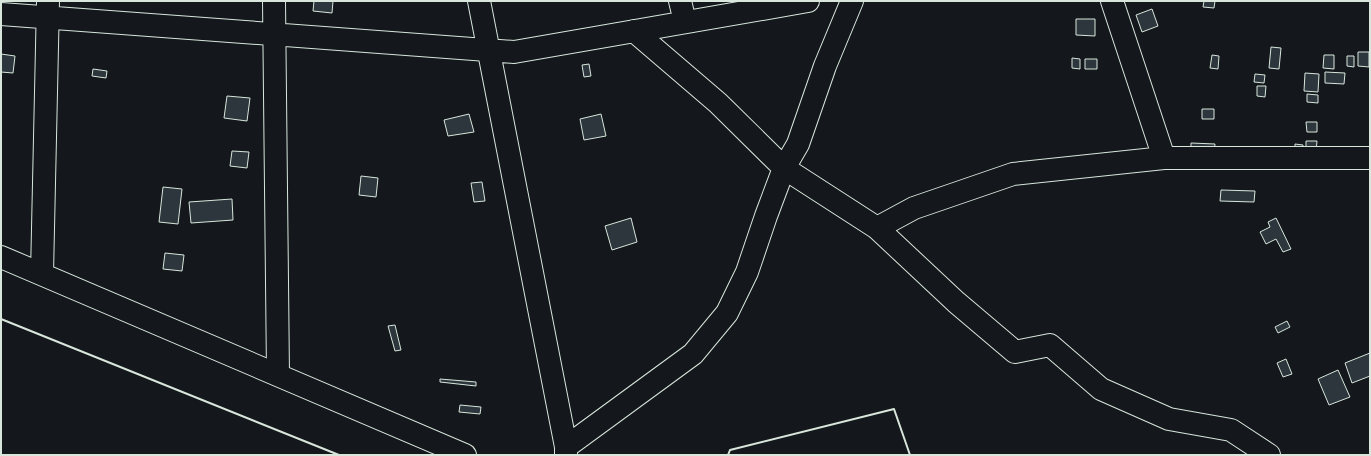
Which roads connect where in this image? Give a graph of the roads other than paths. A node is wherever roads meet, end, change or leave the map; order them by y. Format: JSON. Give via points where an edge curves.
{"nodes":[{"id":1,"x":274,"y":1,"type":"edge"},
{"id":2,"x":479,"y":1,"type":"edge"},
{"id":3,"x":680,"y":1,"type":"edge"},
{"id":4,"x":808,"y":1,"type":"edge"},
{"id":5,"x":852,"y":1,"type":"edge"},
{"id":6,"x":1112,"y":1,"type":"edge"},
{"id":7,"x":48,"y":9,"type":"edge"},
{"id":8,"x":1,"y":14,"type":"edge"},
{"id":9,"x":685,"y":22,"type":"junction"},
{"id":10,"x":634,"y":31,"type":"junction"},
{"id":11,"x":275,"y":34,"type":"junction"},
{"id":12,"x":488,"y":50,"type":"junction"},
{"id":13,"x":1164,"y":158,"type":"junction"},
{"id":14,"x":1370,"y":158,"type":"edge"},
{"id":15,"x":784,"y":168,"type":"junction"},
{"id":16,"x":877,"y":228,"type":"junction"},
{"id":17,"x":1,"y":257,"type":"edge"},
{"id":18,"x":42,"y":274,"type":"junction"},
{"id":19,"x":278,"y":375,"type":"junction"},
{"id":20,"x":566,"y":451,"type":"edge"},
{"id":21,"x":1267,"y":454,"type":"edge"},
{"id":22,"x":465,"y":455,"type":"edge"}],
"edges":[{"from":1,"to":11,"type":"street"},
{"from":2,"to":12,"type":"street"},
{"from":3,"to":9,"type":"street"},
{"from":4,"to":9,"type":"street"},
{"from":5,"to":15,"type":"street","via":[[825,66],[798,144]]},
{"from":6,"to":13,"type":"street"},
{"from":7,"to":8,"type":"street"},
{"from":7,"to":11,"type":"street"},
{"from":7,"to":18,"type":"street"},
{"from":9,"to":10,"type":"street"},
{"from":10,"to":12,"type":"street","via":[[514,52]]},
{"from":10,"to":15,"type":"street","via":[[718,103]]},
{"from":11,"to":12,"type":"street"},
{"from":11,"to":19,"type":"street"},
{"from":12,"to":20,"type":"street"},
{"from":13,"to":14,"type":"street"},
{"from":13,"to":16,"type":"street","via":[[1012,174],[914,208]]},
{"from":15,"to":16,"type":"street"},
{"from":15,"to":20,"type":"street","via":[[748,272],[728,313],[693,354]]},
{"from":16,"to":21,"type":"street","via":[[956,302],[1015,352],[1050,345],[1101,389],[1169,419],[1231,430]]},
{"from":17,"to":18,"type":"street"},
{"from":18,"to":19,"type":"street"},
{"from":19,"to":22,"type":"street"}]}
